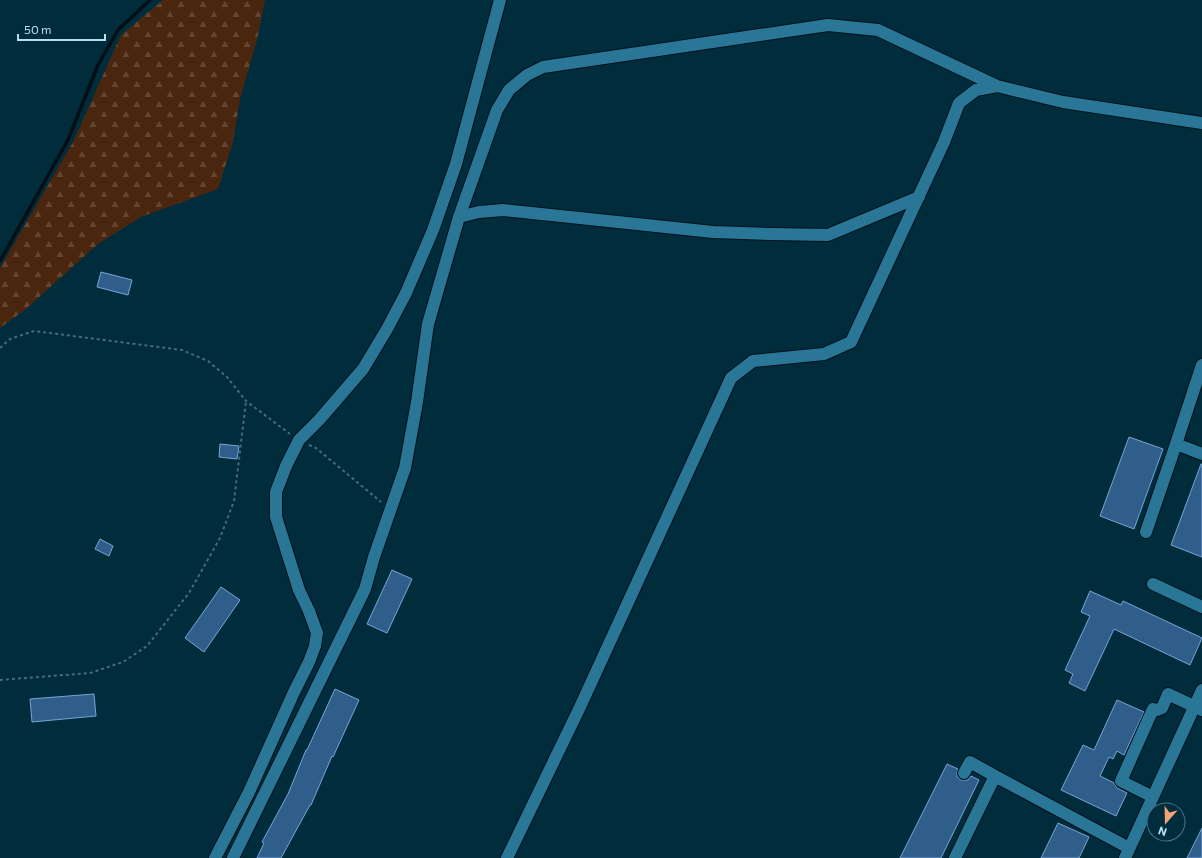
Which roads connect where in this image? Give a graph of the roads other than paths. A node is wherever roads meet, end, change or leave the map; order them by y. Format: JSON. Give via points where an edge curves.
{"nodes":[{"id":1,"x":500,"y":0,"type":"edge"},
{"id":2,"x":997,"y":86,"type":"junction"},
{"id":3,"x":1202,"y":122,"type":"edge"},
{"id":4,"x":919,"y":197,"type":"junction"},
{"id":5,"x":459,"y":217,"type":"junction"},
{"id":6,"x":1202,"y":365,"type":"edge"},
{"id":7,"x":1176,"y":444,"type":"junction"},
{"id":8,"x":1202,"y":454,"type":"edge"},
{"id":9,"x":1146,"y":532,"type":"dead end"},
{"id":10,"x":1153,"y":584,"type":"dead end"},
{"id":11,"x":1202,"y":607,"type":"edge"},
{"id":12,"x":1202,"y":690,"type":"edge"},
{"id":13,"x":1198,"y":708,"type":"edge"},
{"id":14,"x":964,"y":772,"type":"dead end"},
{"id":15,"x":995,"y":776,"type":"junction"},
{"id":16,"x":1153,"y":797,"type":"junction"},
{"id":17,"x":1127,"y":853,"type":"edge"},
{"id":18,"x":215,"y":858,"type":"edge"},
{"id":19,"x":233,"y":858,"type":"edge"},
{"id":20,"x":506,"y":858,"type":"edge"},
{"id":21,"x":955,"y":858,"type":"edge"}],
"edges":[{"from":1,"to":18,"type":"street","via":[[456,164],[433,230],[406,293],[363,369],[299,440],[276,492],[276,516],[299,590],[316,633],[315,646],[249,792]]},
{"from":2,"to":3,"type":"street","via":[[1063,102]]},
{"from":2,"to":4,"type":"street","via":[[976,90],[959,103]]},
{"from":2,"to":5,"type":"street","via":[[878,30],[828,25],[543,67],[509,90],[497,110]]},
{"from":4,"to":5,"type":"street","via":[[828,235],[713,232],[503,210]]},
{"from":4,"to":20,"type":"street","via":[[851,342],[824,354],[753,360],[731,378],[580,707]]},
{"from":5,"to":19,"type":"street","via":[[428,324],[405,468],[364,589]]},
{"from":6,"to":7,"type":"street"},
{"from":7,"to":8,"type":"street"},
{"from":7,"to":9,"type":"street"},
{"from":10,"to":11,"type":"street"},
{"from":12,"to":13,"type":"street"},
{"from":13,"to":16,"type":"street"},
{"from":13,"to":16,"type":"street","via":[[1168,694],[1162,708],[1153,709],[1121,781]]},
{"from":14,"to":15,"type":"street","via":[[970,762]]},
{"from":15,"to":17,"type":"street"},
{"from":15,"to":21,"type":"street"},
{"from":16,"to":17,"type":"street"}]}
